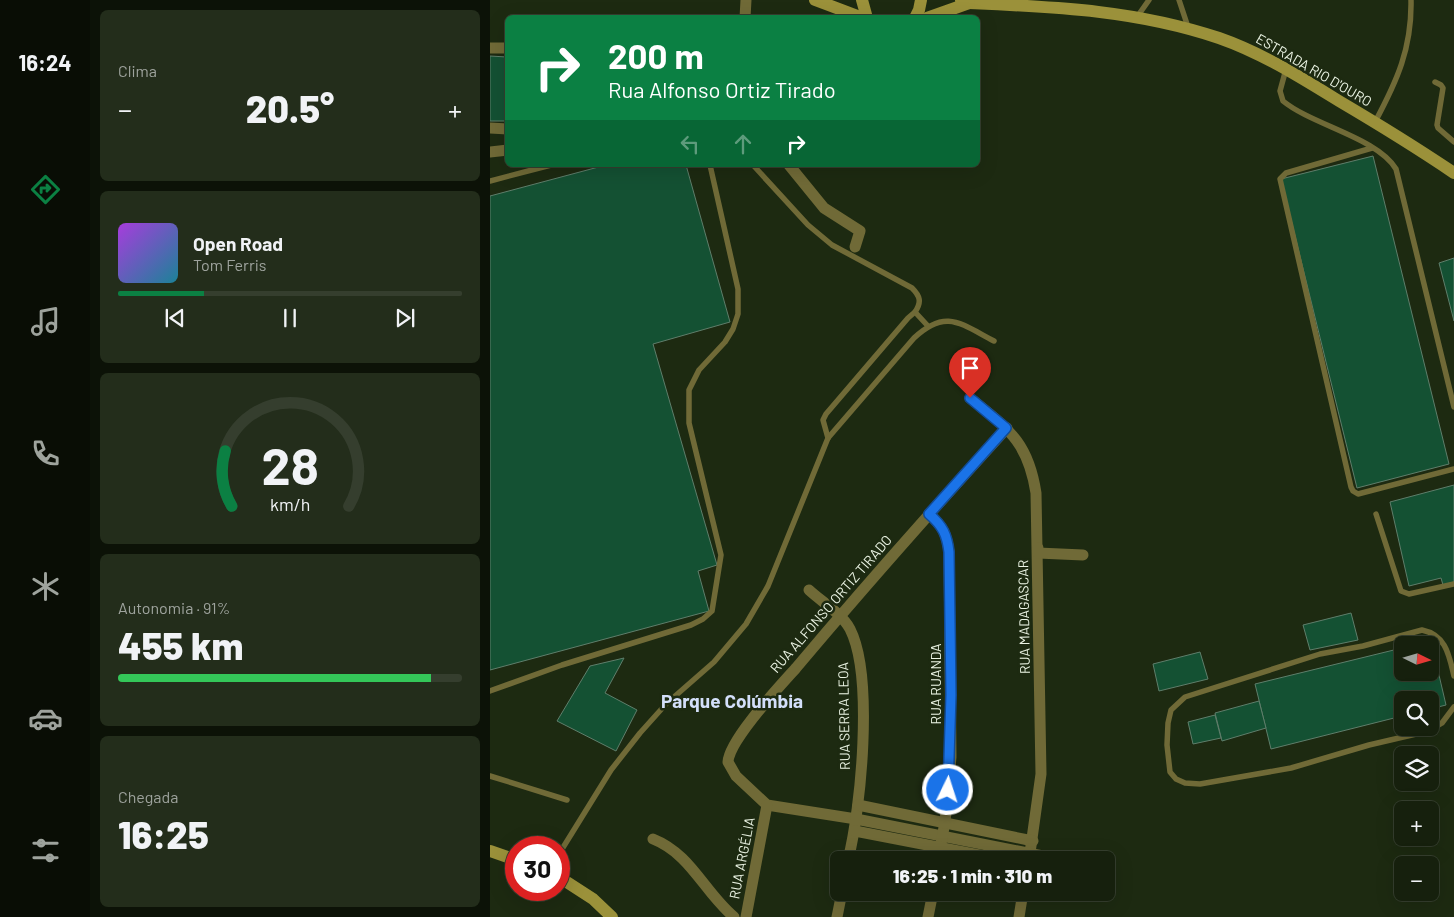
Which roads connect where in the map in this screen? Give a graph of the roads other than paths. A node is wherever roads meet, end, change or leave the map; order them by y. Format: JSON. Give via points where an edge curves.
{"nodes":[{"id":1,"x":746,"y":0,"type":"edge"},
{"id":2,"x":815,"y":0,"type":"edge"},
{"id":3,"x":862,"y":0,"type":"edge"},
{"id":4,"x":921,"y":0,"type":"edge"},
{"id":5,"x":1148,"y":0,"type":"edge"},
{"id":6,"x":1179,"y":0,"type":"edge"},
{"id":7,"x":1411,"y":0,"type":"edge"},
{"id":8,"x":965,"y":2,"type":"edge"},
{"id":9,"x":745,"y":15,"type":"edge"},
{"id":10,"x":855,"y":15,"type":"edge"},
{"id":11,"x":866,"y":15,"type":"edge"},
{"id":12,"x":916,"y":15,"type":"edge"},
{"id":13,"x":934,"y":15,"type":"edge"},
{"id":14,"x":1137,"y":17,"type":"junction"},
{"id":15,"x":1189,"y":29,"type":"junction"},
{"id":16,"x":490,"y":48,"type":"edge"},
{"id":17,"x":505,"y":48,"type":"edge"},
{"id":18,"x":1286,"y":69,"type":"junction"},
{"id":19,"x":1435,"y":82,"type":"dead end"},
{"id":20,"x":1375,"y":122,"type":"junction"},
{"id":21,"x":490,"y":128,"type":"edge"},
{"id":22,"x":505,"y":129,"type":"edge"},
{"id":23,"x":1454,"y":142,"type":"edge"},
{"id":24,"x":1372,"y":148,"type":"junction"},
{"id":25,"x":505,"y":150,"type":"edge"},
{"id":26,"x":490,"y":152,"type":"edge"},
{"id":27,"x":543,"y":167,"type":"edge"},
{"id":28,"x":710,"y":167,"type":"edge"},
{"id":29,"x":755,"y":167,"type":"edge"},
{"id":30,"x":791,"y":167,"type":"edge"},
{"id":31,"x":1454,"y":173,"type":"edge"},
{"id":32,"x":490,"y":181,"type":"edge"},
{"id":33,"x":855,"y":247,"type":"dead end"},
{"id":34,"x":915,"y":312,"type":"junction"},
{"id":35,"x":927,"y":325,"type":"junction"},
{"id":36,"x":994,"y":341,"type":"dead end"},
{"id":37,"x":970,"y":398,"type":"dead end"},
{"id":38,"x":1454,"y":407,"type":"edge"},
{"id":39,"x":1006,"y":428,"type":"junction"},
{"id":40,"x":828,"y":438,"type":"junction"},
{"id":41,"x":1454,"y":469,"type":"edge"},
{"id":42,"x":929,"y":514,"type":"junction"},
{"id":43,"x":1376,"y":514,"type":"dead end"},
{"id":44,"x":1038,"y":550,"type":"junction"},
{"id":45,"x":1083,"y":555,"type":"dead end"},
{"id":46,"x":1454,"y":584,"type":"edge"},
{"id":47,"x":809,"y":590,"type":"dead end"},
{"id":48,"x":840,"y":616,"type":"junction"},
{"id":49,"x":1452,"y":660,"type":"edge"},
{"id":50,"x":1454,"y":676,"type":"edge"},
{"id":51,"x":490,"y":691,"type":"edge"},
{"id":52,"x":1454,"y":707,"type":"edge"},
{"id":53,"x":490,"y":776,"type":"edge"},
{"id":54,"x":567,"y":800,"type":"dead end"},
{"id":55,"x":768,"y":805,"type":"junction"},
{"id":56,"x":858,"y":805,"type":"junction"},
{"id":57,"x":856,"y":819,"type":"junction"},
{"id":58,"x":945,"y":822,"type":"junction"},
{"id":59,"x":855,"y":831,"type":"junction"},
{"id":60,"x":570,"y":836,"type":"edge"},
{"id":61,"x":653,"y":839,"type":"dead end"},
{"id":62,"x":1033,"y":841,"type":"junction"},
{"id":63,"x":941,"y":842,"type":"junction"},
{"id":64,"x":490,"y":851,"type":"edge"},
{"id":65,"x":850,"y":851,"type":"edge"},
{"id":66,"x":940,"y":851,"type":"edge"},
{"id":67,"x":973,"y":851,"type":"edge"},
{"id":68,"x":994,"y":851,"type":"edge"},
{"id":69,"x":1031,"y":851,"type":"edge"},
{"id":70,"x":505,"y":856,"type":"edge"},
{"id":71,"x":570,"y":884,"type":"edge"},
{"id":72,"x":840,"y":901,"type":"edge"},
{"id":73,"x":931,"y":901,"type":"edge"},
{"id":74,"x":1022,"y":901,"type":"edge"},
{"id":75,"x":612,"y":917,"type":"edge"},
{"id":76,"x":734,"y":917,"type":"edge"},
{"id":77,"x":746,"y":917,"type":"edge"},
{"id":78,"x":837,"y":917,"type":"edge"},
{"id":79,"x":928,"y":917,"type":"edge"},
{"id":80,"x":1019,"y":917,"type":"edge"}],
"edges":[{"from":1,"to":9,"type":"street"},
{"from":2,"to":10,"type":"street"},
{"from":3,"to":11,"type":"street"},
{"from":4,"to":12,"type":"street"},
{"from":5,"to":14,"type":"lane"},
{"from":6,"to":15,"type":"lane"},
{"from":7,"to":20,"type":"lane","via":[[1408,46],[1402,68]]},
{"from":8,"to":13,"type":"street","name":"ESTRADA RIO D'OURO"},
{"from":8,"to":14,"type":"street","name":"ESTRADA RIO D'OURO","via":[[1050,6]]},
{"from":14,"to":15,"type":"street","name":"ESTRADA RIO D'OURO"},
{"from":15,"to":18,"type":"street","name":"ESTRADA RIO D'OURO","via":[[1244,47]]},
{"from":16,"to":17,"type":"street"},
{"from":18,"to":20,"type":"street","name":"ESTRADA RIO D'OURO"},
{"from":18,"to":24,"type":"lane","via":[[1280,91],[1283,102]]},
{"from":19,"to":23,"type":"lane","via":[[1443,88],[1437,125]]},
{"from":20,"to":31,"type":"street","name":"ESTRADA RIO D'OURO"},
{"from":21,"to":22,"type":"street"},
{"from":24,"to":38,"type":"lane","via":[[1396,169]]},
{"from":24,"to":41,"type":"lane","via":[[1286,173],[1280,179],[1353,491],[1358,494]]},
{"from":25,"to":26,"type":"street"},
{"from":27,"to":32,"type":"lane"},
{"from":28,"to":51,"type":"lane","via":[[738,289],[738,314],[733,329],[699,370],[688,390],[689,423],[721,554],[712,611],[691,625]]},
{"from":29,"to":34,"type":"lane","via":[[808,225],[832,244],[912,288],[920,298]]},
{"from":30,"to":33,"type":"street","via":[[824,208],[860,231]]},
{"from":34,"to":35,"type":"lane"},
{"from":34,"to":40,"type":"lane","via":[[826,414],[823,420]]},
{"from":35,"to":36,"type":"lane","via":[[949,321]]},
{"from":35,"to":40,"type":"lane"},
{"from":37,"to":39,"type":"street","name":"RUA MADAGASCAR"},
{"from":39,"to":42,"type":"street","name":"RUA ALFONSO ORTIZ TIRADO"},
{"from":39,"to":44,"type":"street","name":"RUA MADAGASCAR","via":[[1021,444],[1031,465],[1036,493]]},
{"from":40,"to":60,"type":"lane","via":[[768,586],[746,624],[714,662],[666,704],[640,733],[611,770]]},
{"from":42,"to":48,"type":"street","name":"RUA ALFONSO ORTIZ TIRADO"},
{"from":42,"to":58,"type":"street","name":"RUA RUANDA","via":[[946,532],[949,552],[951,758]]},
{"from":43,"to":46,"type":"lane","via":[[1400,591],[1409,594]]},
{"from":44,"to":45,"type":"street"},
{"from":44,"to":62,"type":"street","name":"RUA MADAGASCAR","via":[[1041,774]]},
{"from":47,"to":48,"type":"street","name":"RUA SERRA LEOA"},
{"from":48,"to":55,"type":"street","name":"RUA ALFONSO ORTIZ TIRADO","via":[[757,714],[730,753],[728,762],[731,770]]},
{"from":48,"to":56,"type":"street","name":"RUA SERRA LEOA","via":[[851,631],[858,651],[862,755]]},
{"from":49,"to":50,"type":"lane"},
{"from":49,"to":52,"type":"lane","via":[[1439,637],[1422,630],[1320,654],[1185,697],[1171,710],[1168,723],[1170,772],[1185,783],[1200,784],[1291,768],[1429,731],[1442,723]]},
{"from":53,"to":54,"type":"lane"},
{"from":55,"to":57,"type":"street"},
{"from":55,"to":77,"type":"street","name":"RUA ARGÉLIA"},
{"from":56,"to":57,"type":"street","name":"RUA SERRA LEOA"},
{"from":56,"to":58,"type":"street"},
{"from":57,"to":59,"type":"street","name":"RUA SERRA LEOA"},
{"from":57,"to":63,"type":"street"},
{"from":58,"to":62,"type":"street"},
{"from":58,"to":63,"type":"street","name":"RUA RUANDA"},
{"from":59,"to":63,"type":"street"},
{"from":59,"to":65,"type":"street","name":"RUA SERRA LEOA"},
{"from":61,"to":76,"type":"street","via":[[687,861]]},
{"from":62,"to":69,"type":"street","name":"RUA MADAGASCAR"},
{"from":63,"to":66,"type":"street","name":"RUA RUANDA"},
{"from":63,"to":67,"type":"street"},
{"from":63,"to":68,"type":"street"},
{"from":64,"to":70,"type":"street"},
{"from":71,"to":75,"type":"street"},
{"from":72,"to":78,"type":"street"},
{"from":73,"to":79,"type":"street"},
{"from":74,"to":80,"type":"street"}]}
